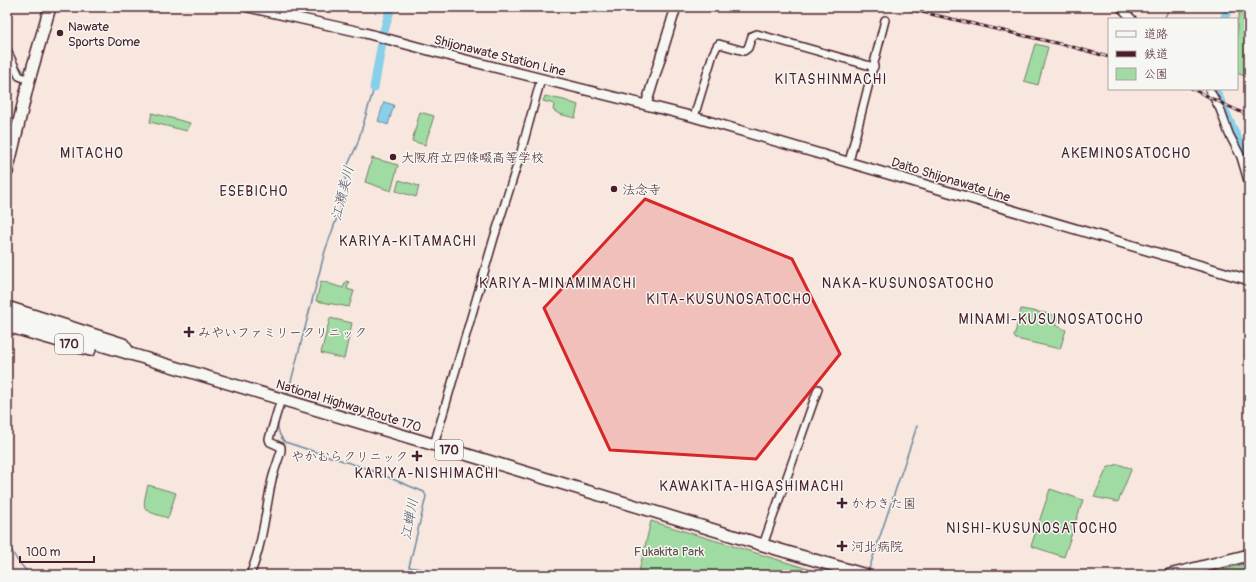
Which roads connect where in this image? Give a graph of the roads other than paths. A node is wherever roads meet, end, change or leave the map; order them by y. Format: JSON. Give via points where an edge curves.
{"nodes":[{"id":1,"x":45,"y":7,"type":"edge"},
{"id":2,"x":50,"y":7,"type":"edge"},
{"id":3,"x":248,"y":7,"type":"edge"},
{"id":4,"x":676,"y":7,"type":"edge"},
{"id":5,"x":1120,"y":7,"type":"edge"},
{"id":6,"x":1131,"y":18,"type":"edge"},
{"id":7,"x":885,"y":20,"type":"dead end"},
{"id":8,"x":7,"y":50,"type":"edge"},
{"id":9,"x":874,"y":66,"type":"junction"},
{"id":10,"x":541,"y":79,"type":"junction"},
{"id":11,"x":27,"y":80,"type":"junction"},
{"id":12,"x":1210,"y":90,"type":"edge"},
{"id":13,"x":646,"y":105,"type":"junction"},
{"id":14,"x":694,"y":118,"type":"junction"},
{"id":15,"x":7,"y":152,"type":"edge"},
{"id":16,"x":849,"y":162,"type":"junction"},
{"id":17,"x":7,"y":172,"type":"edge"},
{"id":18,"x":1249,"y":184,"type":"edge"},
{"id":19,"x":1249,"y":280,"type":"edge"},
{"id":20,"x":7,"y":308,"type":"edge"},
{"id":21,"x":7,"y":317,"type":"edge"},
{"id":22,"x":7,"y":326,"type":"edge"},
{"id":23,"x":130,"y":354,"type":"junction"},
{"id":24,"x":818,"y":388,"type":"dead end"},
{"id":25,"x":281,"y":399,"type":"junction"},
{"id":26,"x":434,"y":445,"type":"junction"},
{"id":27,"x":763,"y":545,"type":"junction"},
{"id":28,"x":1249,"y":555,"type":"edge"},
{"id":29,"x":863,"y":574,"type":"edge"},
{"id":30,"x":250,"y":575,"type":"edge"},
{"id":31,"x":1169,"y":575,"type":"edge"}],
"edges":[{"from":1,"to":11,"type":"highway"},
{"from":2,"to":11,"type":"highway"},
{"from":3,"to":10,"type":"main road","name":"Shijonawate Station Line","via":[[383,38]]},
{"from":4,"to":13,"type":"main road"},
{"from":5,"to":6,"type":"street"},
{"from":7,"to":9,"type":"street"},
{"from":8,"to":11,"type":"street","via":[[19,76]]},
{"from":9,"to":14,"type":"street","via":[[756,34],[752,36],[748,48],[744,51],[720,44],[713,54]]},
{"from":9,"to":16,"type":"street"},
{"from":10,"to":13,"type":"main road","name":"Shijonawate Station Line"},
{"from":10,"to":26,"type":"street"},
{"from":11,"to":15,"type":"highway"},
{"from":11,"to":17,"type":"highway"},
{"from":12,"to":18,"type":"street","via":[[1241,157]]},
{"from":13,"to":14,"type":"main road","name":"Daito Shijonawate Line"},
{"from":14,"to":16,"type":"main road","name":"Daito Shijonawate Line"},
{"from":16,"to":19,"type":"main road","name":"Daito Shijonawate Line"},
{"from":20,"to":23,"type":"highway","number":"170","via":[[123,344]]},
{"from":21,"to":23,"type":"highway","name":"National Highway Route 170","number":"170"},
{"from":22,"to":23,"type":"highway","number":"170","via":[[118,358]]},
{"from":23,"to":25,"type":"highway","name":"National Highway Route 170","number":"170"},
{"from":24,"to":27,"type":"street"},
{"from":25,"to":26,"type":"highway","name":"National Highway Route 170","number":"170"},
{"from":25,"to":30,"type":"street","via":[[269,439],[281,447],[281,451],[271,482],[266,517]]},
{"from":26,"to":27,"type":"highway","name":"National Highway Route 170","number":"170"},
{"from":27,"to":29,"type":"highway","name":"National Highway Route 170","number":"170"},
{"from":28,"to":31,"type":"highway"}]}
